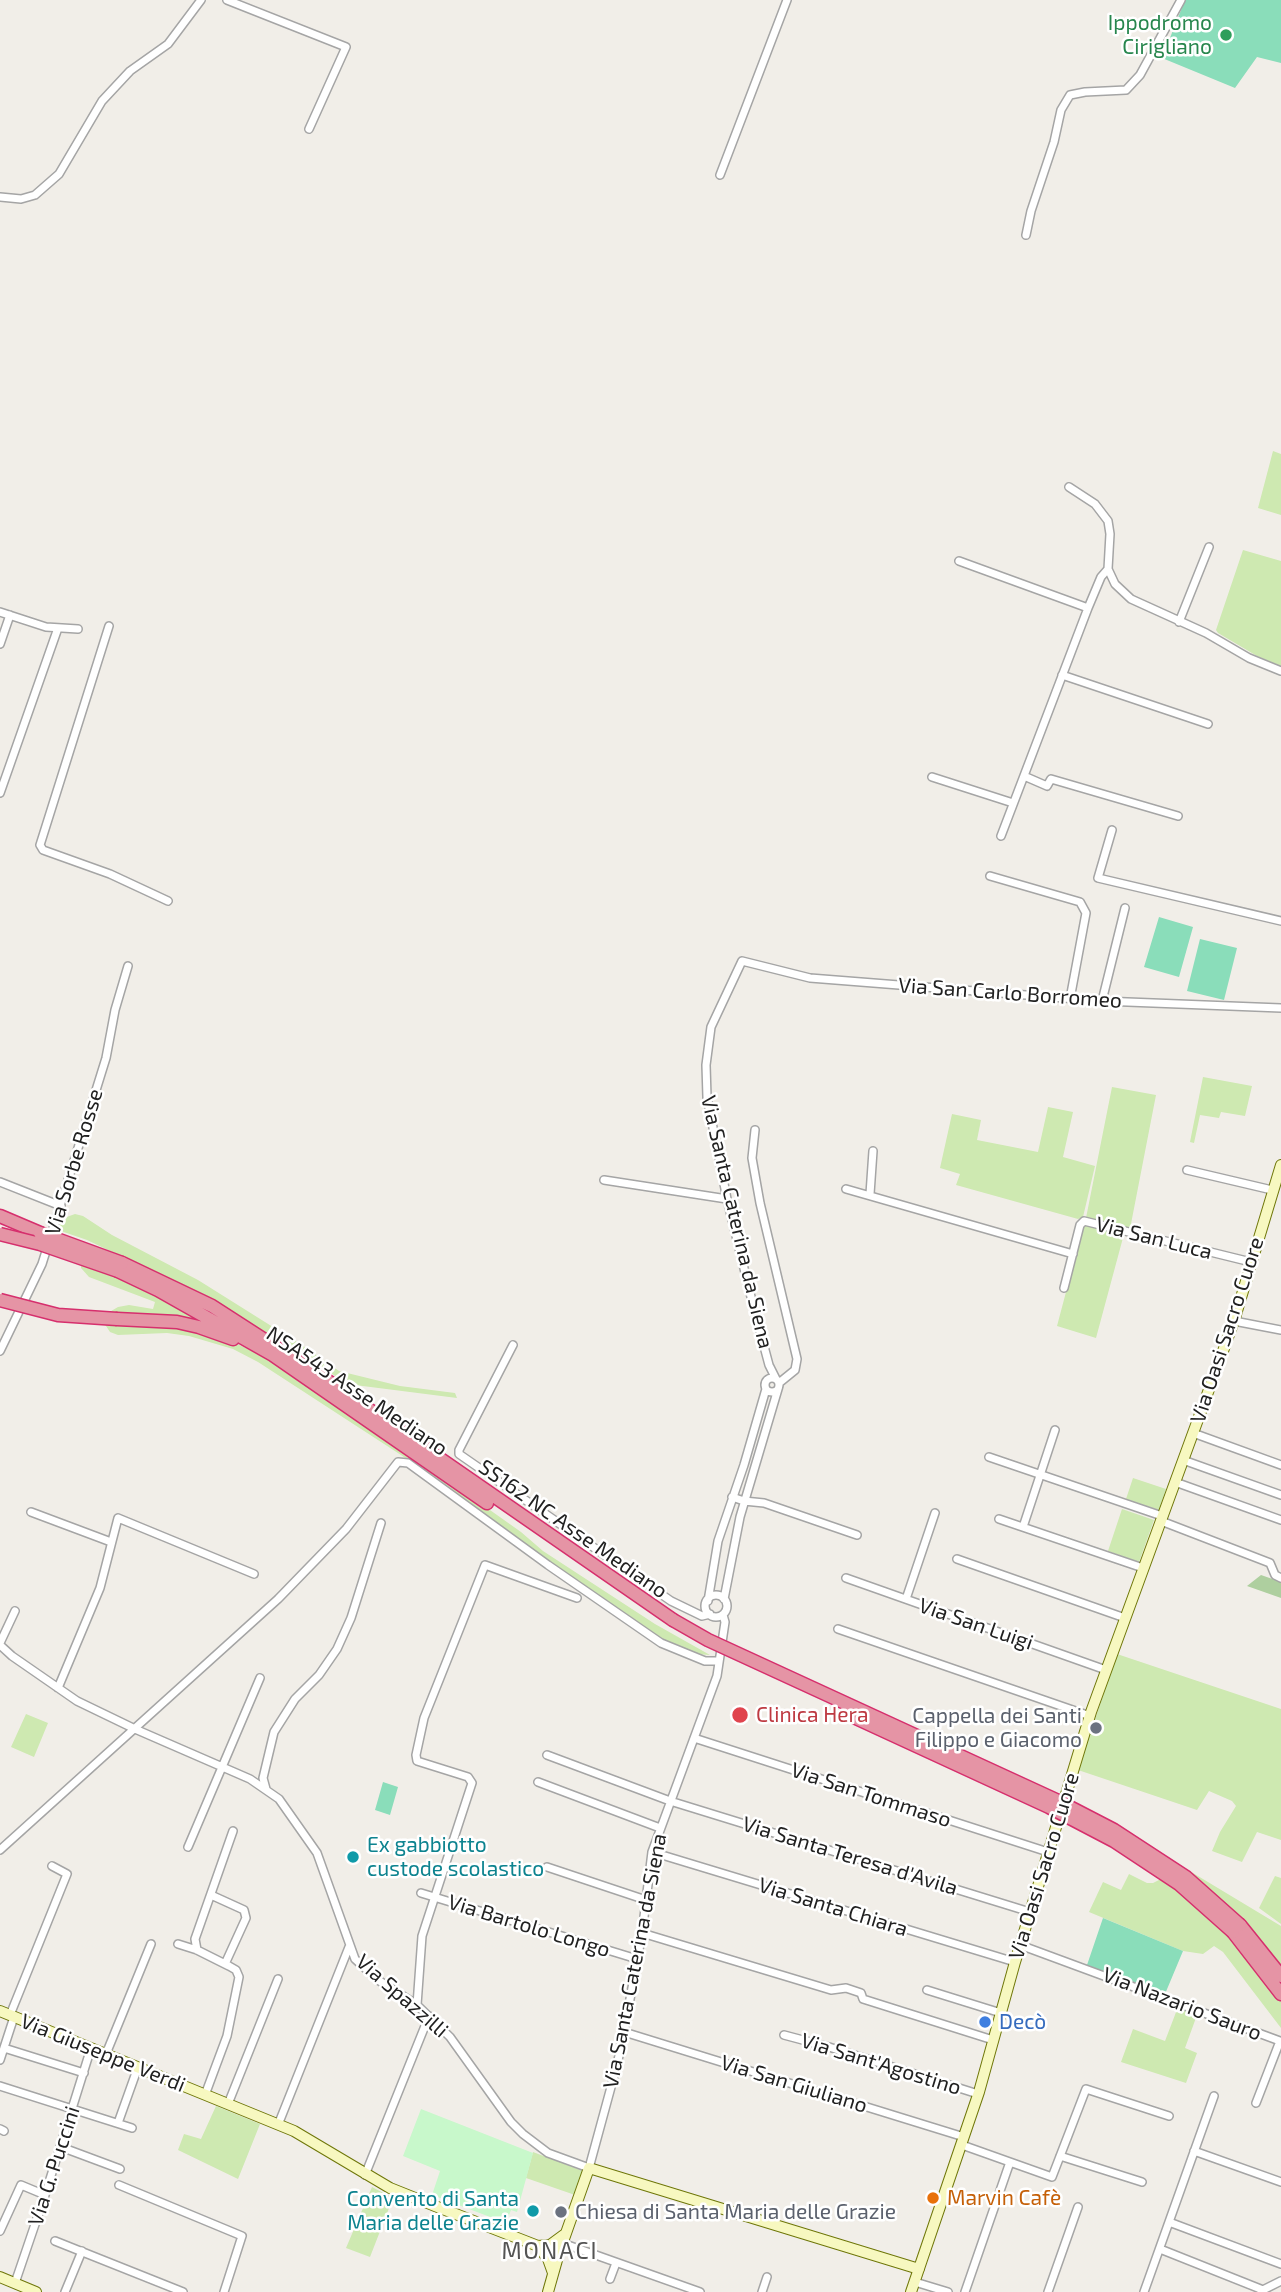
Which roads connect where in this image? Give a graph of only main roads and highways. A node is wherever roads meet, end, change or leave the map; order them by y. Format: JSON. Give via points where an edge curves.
{"nodes":[{"id":1,"x":0,"y":1216,"type":"edge"},
{"id":2,"x":0,"y":1224,"type":"edge"},
{"id":3,"x":40,"y":1233,"type":"junction"},
{"id":4,"x":0,"y":1234,"type":"edge"},
{"id":5,"x":120,"y":1267,"type":"junction"},
{"id":6,"x":0,"y":1300,"type":"edge"},
{"id":7,"x":273,"y":1355,"type":"junction"},
{"id":8,"x":350,"y":1396,"type":"joint"},
{"id":9,"x":671,"y":1623,"type":"junction"},
{"id":10,"x":1236,"y":1929,"type":"junction"},
{"id":11,"x":1281,"y":1976,"type":"edge"},
{"id":12,"x":1281,"y":1994,"type":"edge"}],
"edges":[{"from":1,"to":3,"type":"highway"},
{"from":2,"to":3,"type":"highway","name":"NSA543 Asse Mediano"},
{"from":3,"to":5,"type":"highway","name":"NSA543 Asse Mediano","bridge":true},
{"from":4,"to":5,"type":"highway","name":"NSA543 Asse Mediano","bridge":true},
{"from":5,"to":7,"type":"highway","name":"NSA543 Asse Mediano"},
{"from":5,"to":8,"type":"highway","name":"NSA543 Asse Mediano","via":[[212,1306]]},
{"from":6,"to":7,"type":"highway","bridge":true,"via":[[58,1315],[177,1322]]},
{"from":7,"to":9,"type":"highway","name":"NSA543 Asse Mediano","via":[[626,1600]]},
{"from":8,"to":9,"type":"highway","name":"SS162 NC Asse Mediano"},
{"from":9,"to":10,"type":"highway","name":"SS162 NC Asse Mediano","bridge":true,"via":[[711,1650],[1114,1840]]},
{"from":10,"to":11,"type":"highway"},
{"from":10,"to":12,"type":"highway"}]}
